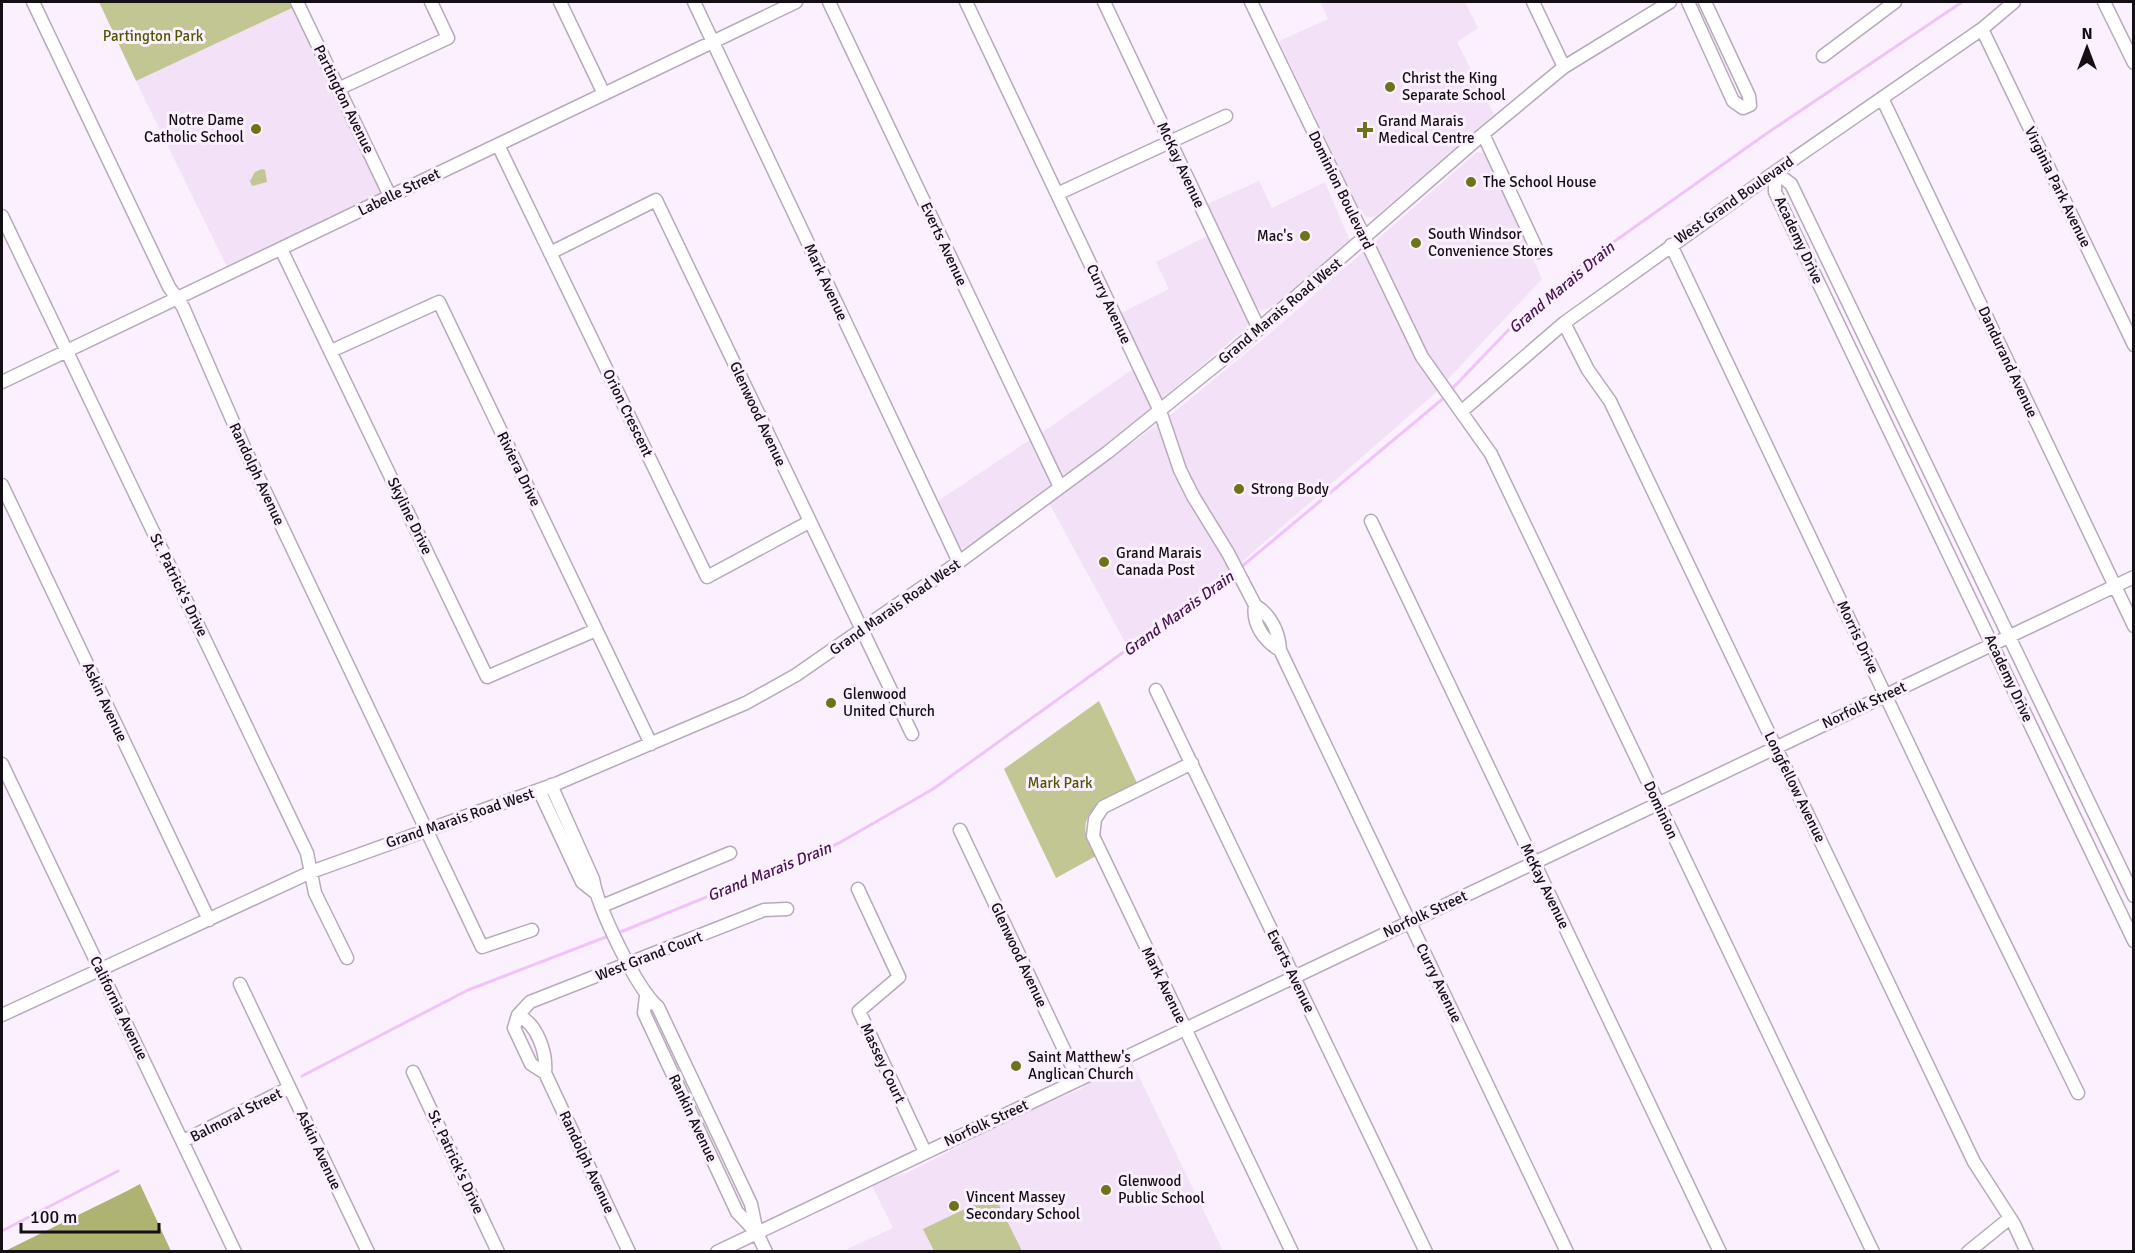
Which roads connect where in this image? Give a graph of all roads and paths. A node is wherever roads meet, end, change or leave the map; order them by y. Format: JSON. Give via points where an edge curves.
{"nodes":[{"id":1,"x":33,"y":2,"type":"edge"},
{"id":2,"x":297,"y":2,"type":"edge"},
{"id":3,"x":431,"y":2,"type":"edge"},
{"id":4,"x":560,"y":2,"type":"edge"},
{"id":5,"x":694,"y":2,"type":"edge"},
{"id":6,"x":796,"y":2,"type":"edge"},
{"id":7,"x":829,"y":2,"type":"edge"},
{"id":8,"x":966,"y":2,"type":"edge"},
{"id":9,"x":1104,"y":2,"type":"edge"},
{"id":10,"x":1251,"y":2,"type":"edge"},
{"id":11,"x":1533,"y":2,"type":"edge"},
{"id":12,"x":1670,"y":2,"type":"edge"},
{"id":13,"x":1688,"y":2,"type":"edge"},
{"id":14,"x":1705,"y":2,"type":"edge"},
{"id":15,"x":1895,"y":2,"type":"edge"},
{"id":16,"x":2014,"y":2,"type":"edge"},
{"id":17,"x":2104,"y":2,"type":"edge"},
{"id":18,"x":1982,"y":30,"type":"junction"},
{"id":19,"x":712,"y":42,"type":"junction"},
{"id":20,"x":1823,"y":56,"type":"dead end"},
{"id":21,"x":2133,"y":63,"type":"edge"},
{"id":22,"x":1564,"y":67,"type":"junction"},
{"id":23,"x":338,"y":89,"type":"junction"},
{"id":24,"x":604,"y":94,"type":"junction"},
{"id":25,"x":1882,"y":98,"type":"junction"},
{"id":26,"x":1226,"y":116,"type":"dead end"},
{"id":27,"x":1483,"y":134,"type":"junction"},
{"id":28,"x":1170,"y":142,"type":"junction"},
{"id":29,"x":498,"y":145,"type":"junction"},
{"id":30,"x":1774,"y":172,"type":"junction"},
{"id":31,"x":1057,"y":194,"type":"junction"},
{"id":32,"x":390,"y":196,"type":"junction"},
{"id":33,"x":2,"y":216,"type":"edge"},
{"id":34,"x":1364,"y":237,"type":"junction"},
{"id":35,"x":1671,"y":245,"type":"junction"},
{"id":36,"x":281,"y":249,"type":"junction"},
{"id":37,"x":1538,"y":252,"type":"dead end"},
{"id":38,"x":550,"y":253,"type":"junction"},
{"id":39,"x":177,"y":298,"type":"junction"},
{"id":40,"x":1564,"y":323,"type":"junction"},
{"id":41,"x":1259,"y":329,"type":"junction"},
{"id":42,"x":2133,"y":345,"type":"edge"},
{"id":43,"x":66,"y":351,"type":"junction"},
{"id":44,"x":331,"y":351,"type":"junction"},
{"id":45,"x":1436,"y":376,"type":"joint"},
{"id":46,"x":2,"y":382,"type":"edge"},
{"id":47,"x":1160,"y":411,"type":"junction"},
{"id":48,"x":1462,"y":411,"type":"junction"},
{"id":49,"x":2,"y":485,"type":"edge"},
{"id":50,"x":1060,"y":487,"type":"junction"},
{"id":51,"x":1371,"y":521,"type":"dead end"},
{"id":52,"x":809,"y":522,"type":"junction"},
{"id":53,"x":959,"y":562,"type":"junction"},
{"id":54,"x":2133,"y":577,"type":"edge"},
{"id":55,"x":2114,"y":586,"type":"junction"},
{"id":56,"x":2133,"y":627,"type":"edge"},
{"id":57,"x":596,"y":630,"type":"junction"},
{"id":58,"x":862,"y":631,"type":"junction"},
{"id":59,"x":2008,"y":636,"type":"junction"},
{"id":60,"x":1993,"y":643,"type":"junction"},
{"id":61,"x":1156,"y":690,"type":"dead end"},
{"id":62,"x":1885,"y":695,"type":"junction"},
{"id":63,"x":912,"y":734,"type":"dead end"},
{"id":64,"x":651,"y":744,"type":"junction"},
{"id":65,"x":1776,"y":747,"type":"junction"},
{"id":66,"x":1192,"y":763,"type":"junction"},
{"id":67,"x":2,"y":764,"type":"edge"},
{"id":68,"x":545,"y":787,"type":"junction"},
{"id":69,"x":1658,"y":803,"type":"junction"},
{"id":70,"x":427,"y":828,"type":"junction"},
{"id":71,"x":960,"y":830,"type":"dead end"},
{"id":72,"x":730,"y":853,"type":"dead end"},
{"id":73,"x":1534,"y":862,"type":"junction"},
{"id":74,"x":311,"y":872,"type":"junction"},
{"id":75,"x":858,"y":890,"type":"dead end"},
{"id":76,"x":2133,"y":896,"type":"edge"},
{"id":77,"x":787,"y":909,"type":"dead end"},
{"id":78,"x":604,"y":910,"type":"junction"},
{"id":79,"x":209,"y":920,"type":"junction"},
{"id":80,"x":1409,"y":922,"type":"junction"},
{"id":81,"x":532,"y":930,"type":"dead end"},
{"id":82,"x":2133,"y":941,"type":"edge"},
{"id":83,"x":347,"y":958,"type":"dead end"},
{"id":84,"x":628,"y":960,"type":"junction"},
{"id":85,"x":100,"y":970,"type":"junction"},
{"id":86,"x":1294,"y":976,"type":"junction"},
{"id":87,"x":240,"y":984,"type":"dead end"},
{"id":88,"x":2,"y":1015,"type":"edge"},
{"id":89,"x":518,"y":1015,"type":"joint"},
{"id":90,"x":1185,"y":1028,"type":"junction"},
{"id":91,"x":413,"y":1072,"type":"dead end"},
{"id":92,"x":1078,"y":1079,"type":"junction"},
{"id":93,"x":290,"y":1088,"type":"junction"},
{"id":94,"x":2078,"y":1093,"type":"dead end"},
{"id":95,"x":183,"y":1141,"type":"junction"},
{"id":96,"x":925,"y":1152,"type":"junction"},
{"id":97,"x":2010,"y":1218,"type":"junction"},
{"id":98,"x":757,"y":1233,"type":"junction"},
{"id":99,"x":235,"y":1251,"type":"edge"},
{"id":100,"x":368,"y":1251,"type":"edge"},
{"id":101,"x":498,"y":1251,"type":"edge"},
{"id":102,"x":629,"y":1251,"type":"edge"},
{"id":103,"x":717,"y":1251,"type":"edge"},
{"id":104,"x":766,"y":1251,"type":"edge"},
{"id":105,"x":1292,"y":1251,"type":"edge"},
{"id":106,"x":1426,"y":1251,"type":"edge"},
{"id":107,"x":1567,"y":1251,"type":"edge"},
{"id":108,"x":1720,"y":1251,"type":"edge"},
{"id":109,"x":1873,"y":1251,"type":"edge"},
{"id":110,"x":1968,"y":1251,"type":"edge"},
{"id":111,"x":2027,"y":1251,"type":"edge"}],
"edges":[{"from":1,"to":39,"type":"street","name":"Randolph Avenue"},
{"from":2,"to":23,"type":"street","name":"Partington Avenue"},
{"from":3,"to":23,"type":"street","via":[[448,38]]},
{"from":4,"to":24,"type":"street"},
{"from":5,"to":19,"type":"street","name":"Mark Avenue"},
{"from":6,"to":19,"type":"street","name":"Labelle Street"},
{"from":7,"to":50,"type":"street","name":"Everts Avenue"},
{"from":8,"to":31,"type":"street","name":"Curry Avenue"},
{"from":9,"to":28,"type":"street","name":"McKay Avenue"},
{"from":10,"to":34,"type":"street","name":"Dominion Boulevard"},
{"from":11,"to":22,"type":"street"},
{"from":12,"to":22,"type":"street","name":"Grand Marais Road West"},
{"from":13,"to":14,"type":"street","via":[[1733,101],[1743,108],[1750,105],[1749,96]]},
{"from":15,"to":20,"type":"street"},
{"from":16,"to":18,"type":"street","name":"West Grand Boulevard"},
{"from":17,"to":21,"type":"street"},
{"from":18,"to":25,"type":"street","name":"West Grand Boulevard"},
{"from":18,"to":42,"type":"street","name":"Virginia Park Avenue"},
{"from":19,"to":24,"type":"street","name":"Labelle Street"},
{"from":19,"to":53,"type":"street","name":"Mark Avenue"},
{"from":22,"to":27,"type":"street","name":"Grand Marais Road West"},
{"from":23,"to":32,"type":"street","name":"Partington Avenue"},
{"from":24,"to":29,"type":"street","name":"Labelle Street"},
{"from":25,"to":30,"type":"street","name":"West Grand Boulevard"},
{"from":25,"to":55,"type":"street","name":"Dandurand Avenue"},
{"from":26,"to":28,"type":"street"},
{"from":27,"to":34,"type":"street","name":"Grand Marais Road West"},
{"from":27,"to":37,"type":"street"},
{"from":28,"to":31,"type":"street"},
{"from":28,"to":41,"type":"street","name":"McKay Avenue"},
{"from":29,"to":32,"type":"street","name":"Labelle Street"},
{"from":29,"to":38,"type":"street","name":"Orion Crescent"},
{"from":30,"to":35,"type":"street","name":"West Grand Boulevard"},
{"from":30,"to":59,"type":"street","name":"Academy Drive","via":[[1791,184]]},
{"from":30,"to":60,"type":"street","name":"Academy Drive","via":[[1775,192]]},
{"from":31,"to":47,"type":"street","name":"Curry Avenue"},
{"from":32,"to":36,"type":"street","name":"Labelle Street"},
{"from":33,"to":43,"type":"street","name":"St. Patrick's Drive"},
{"from":34,"to":41,"type":"street","name":"Grand Marais Road West"},
{"from":34,"to":45,"type":"street","name":"Dominion Boulevard","via":[[1412,337]]},
{"from":35,"to":40,"type":"street","name":"West Grand Boulevard"},
{"from":35,"to":62,"type":"street","name":"Morris Drive"},
{"from":36,"to":39,"type":"street","name":"Labelle Street"},
{"from":36,"to":44,"type":"street","name":"Skyline Drive"},
{"from":38,"to":52,"type":"street","name":"Glenwood Avenue","via":[[656,200]]},
{"from":38,"to":52,"type":"street","name":"Orion Crescent","via":[[707,577]]},
{"from":39,"to":43,"type":"street","name":"Labelle Street"},
{"from":39,"to":70,"type":"street","name":"Randolph Avenue"},
{"from":40,"to":48,"type":"street","name":"West Grand Boulevard"},
{"from":40,"to":65,"type":"street","name":"Longfellow Avenue","via":[[1588,370],[1610,401]]},
{"from":41,"to":47,"type":"street","name":"Grand Marais Road West"},
{"from":43,"to":46,"type":"street","name":"Labelle Street"},
{"from":43,"to":74,"type":"street","name":"St. Patrick's Drive","via":[[307,854]]},
{"from":44,"to":57,"type":"street","name":"Skyline Drive","via":[[487,677]]},
{"from":44,"to":57,"type":"street","name":"Riviera Drive","via":[[439,302]]},
{"from":45,"to":48,"type":"street","name":"Dominion"},
{"from":47,"to":50,"type":"street","name":"Grand Marais Road West"},
{"from":47,"to":80,"type":"street","name":"Curry Avenue","via":[[1180,470],[1255,605],[1273,624],[1280,650]]},
{"from":48,"to":69,"type":"street","name":"Dominion","via":[[1491,454]]},
{"from":49,"to":79,"type":"street","name":"Askin Avenue"},
{"from":50,"to":53,"type":"street","name":"Grand Marais Road West"},
{"from":51,"to":73,"type":"street","name":"McKay Avenue"},
{"from":52,"to":58,"type":"street","name":"Glenwood Avenue"},
{"from":53,"to":58,"type":"street","name":"Grand Marais Road West"},
{"from":54,"to":55,"type":"street","name":"Norfolk Street"},
{"from":55,"to":56,"type":"street","name":"Dandurand Avenue"},
{"from":55,"to":59,"type":"street","name":"Norfolk Street"},
{"from":57,"to":64,"type":"street","name":"Riviera Drive"},
{"from":58,"to":63,"type":"street","name":"Glenwood Avenue"},
{"from":58,"to":64,"type":"street","name":"Grand Marais Road West","via":[[778,686]]},
{"from":59,"to":60,"type":"street","name":"Norfolk Street"},
{"from":59,"to":76,"type":"street","name":"Academy Drive"},
{"from":60,"to":62,"type":"street","name":"Norfolk Street"},
{"from":60,"to":82,"type":"street","name":"Academy Drive"},
{"from":61,"to":66,"type":"street","name":"Everts Avenue"},
{"from":62,"to":65,"type":"street","name":"Norfolk Street"},
{"from":62,"to":94,"type":"street","name":"Morris Drive"},
{"from":64,"to":68,"type":"street","name":"Grand Marais Road West"},
{"from":65,"to":69,"type":"street","name":"Norfolk Street"},
{"from":65,"to":97,"type":"street","name":"Longfellow Avenue","via":[[1974,1162]]},
{"from":66,"to":86,"type":"street","name":"Everts Avenue"},
{"from":66,"to":90,"type":"street","name":"Mark Avenue","via":[[1103,807],[1095,819],[1093,836]]},
{"from":67,"to":85,"type":"street","name":"California Avenue"},
{"from":68,"to":70,"type":"street","name":"Grand Marais Road West"},
{"from":68,"to":78,"type":"street","name":"Rankin Avenue","via":[[582,882],[596,893]]},
{"from":69,"to":73,"type":"street","name":"Norfolk Street"},
{"from":69,"to":109,"type":"street","name":"Dominion"},
{"from":70,"to":74,"type":"street","name":"Grand Marais Road West"},
{"from":70,"to":81,"type":"street","name":"Randolph Avenue","via":[[482,947]]},
{"from":71,"to":92,"type":"street","name":"Glenwood Avenue"},
{"from":72,"to":78,"type":"street"},
{"from":73,"to":80,"type":"street","name":"Norfolk Street"},
{"from":73,"to":108,"type":"street","name":"McKay Avenue"},
{"from":74,"to":79,"type":"street","name":"Grand Marais Road West"},
{"from":74,"to":83,"type":"street","name":"St. Patrick's Drive","via":[[315,893]]},
{"from":75,"to":96,"type":"street","name":"Massey Court","via":[[899,977],[859,1011]]},
{"from":77,"to":84,"type":"street","name":"West Grand Court","via":[[764,910]]},
{"from":78,"to":84,"type":"street","name":"Rankin Avenue"},
{"from":79,"to":85,"type":"street","name":"Grand Marais Road West"},
{"from":80,"to":86,"type":"street","name":"Norfolk Street"},
{"from":80,"to":107,"type":"street","name":"Curry Avenue"},
{"from":84,"to":89,"type":"street","name":"West Grand Court","via":[[530,1002]]},
{"from":84,"to":98,"type":"street","name":"Rankin Avenue","via":[[646,996],[658,1007],[751,1204]]},
{"from":85,"to":88,"type":"street","name":"Grand Marais Road West"},
{"from":85,"to":95,"type":"street","name":"California Avenue"},
{"from":86,"to":90,"type":"street","name":"Norfolk Street"},
{"from":86,"to":106,"type":"street","name":"Everts Avenue"},
{"from":87,"to":93,"type":"street","name":"Askin Avenue"},
{"from":89,"to":102,"type":"street","name":"Randolph Avenue","via":[[514,1028],[531,1064],[545,1073]]},
{"from":90,"to":92,"type":"street","name":"Norfolk Street"},
{"from":90,"to":105,"type":"street","name":"Mark Avenue"},
{"from":91,"to":101,"type":"street","name":"St. Patrick's Drive"},
{"from":92,"to":96,"type":"street","name":"Norfolk Street"},
{"from":93,"to":95,"type":"street","name":"Balmoral Street"},
{"from":93,"to":100,"type":"street","name":"Askin Avenue"},
{"from":95,"to":99,"type":"street","name":"California Avenue"},
{"from":96,"to":98,"type":"street","name":"Norfolk Street"},
{"from":97,"to":110,"type":"street"},
{"from":97,"to":111,"type":"street","name":"Longfellow Avenue"},
{"from":98,"to":103,"type":"street","name":"Norfolk Street"},
{"from":98,"to":104,"type":"street","name":"Rankin Avenue"}]}
